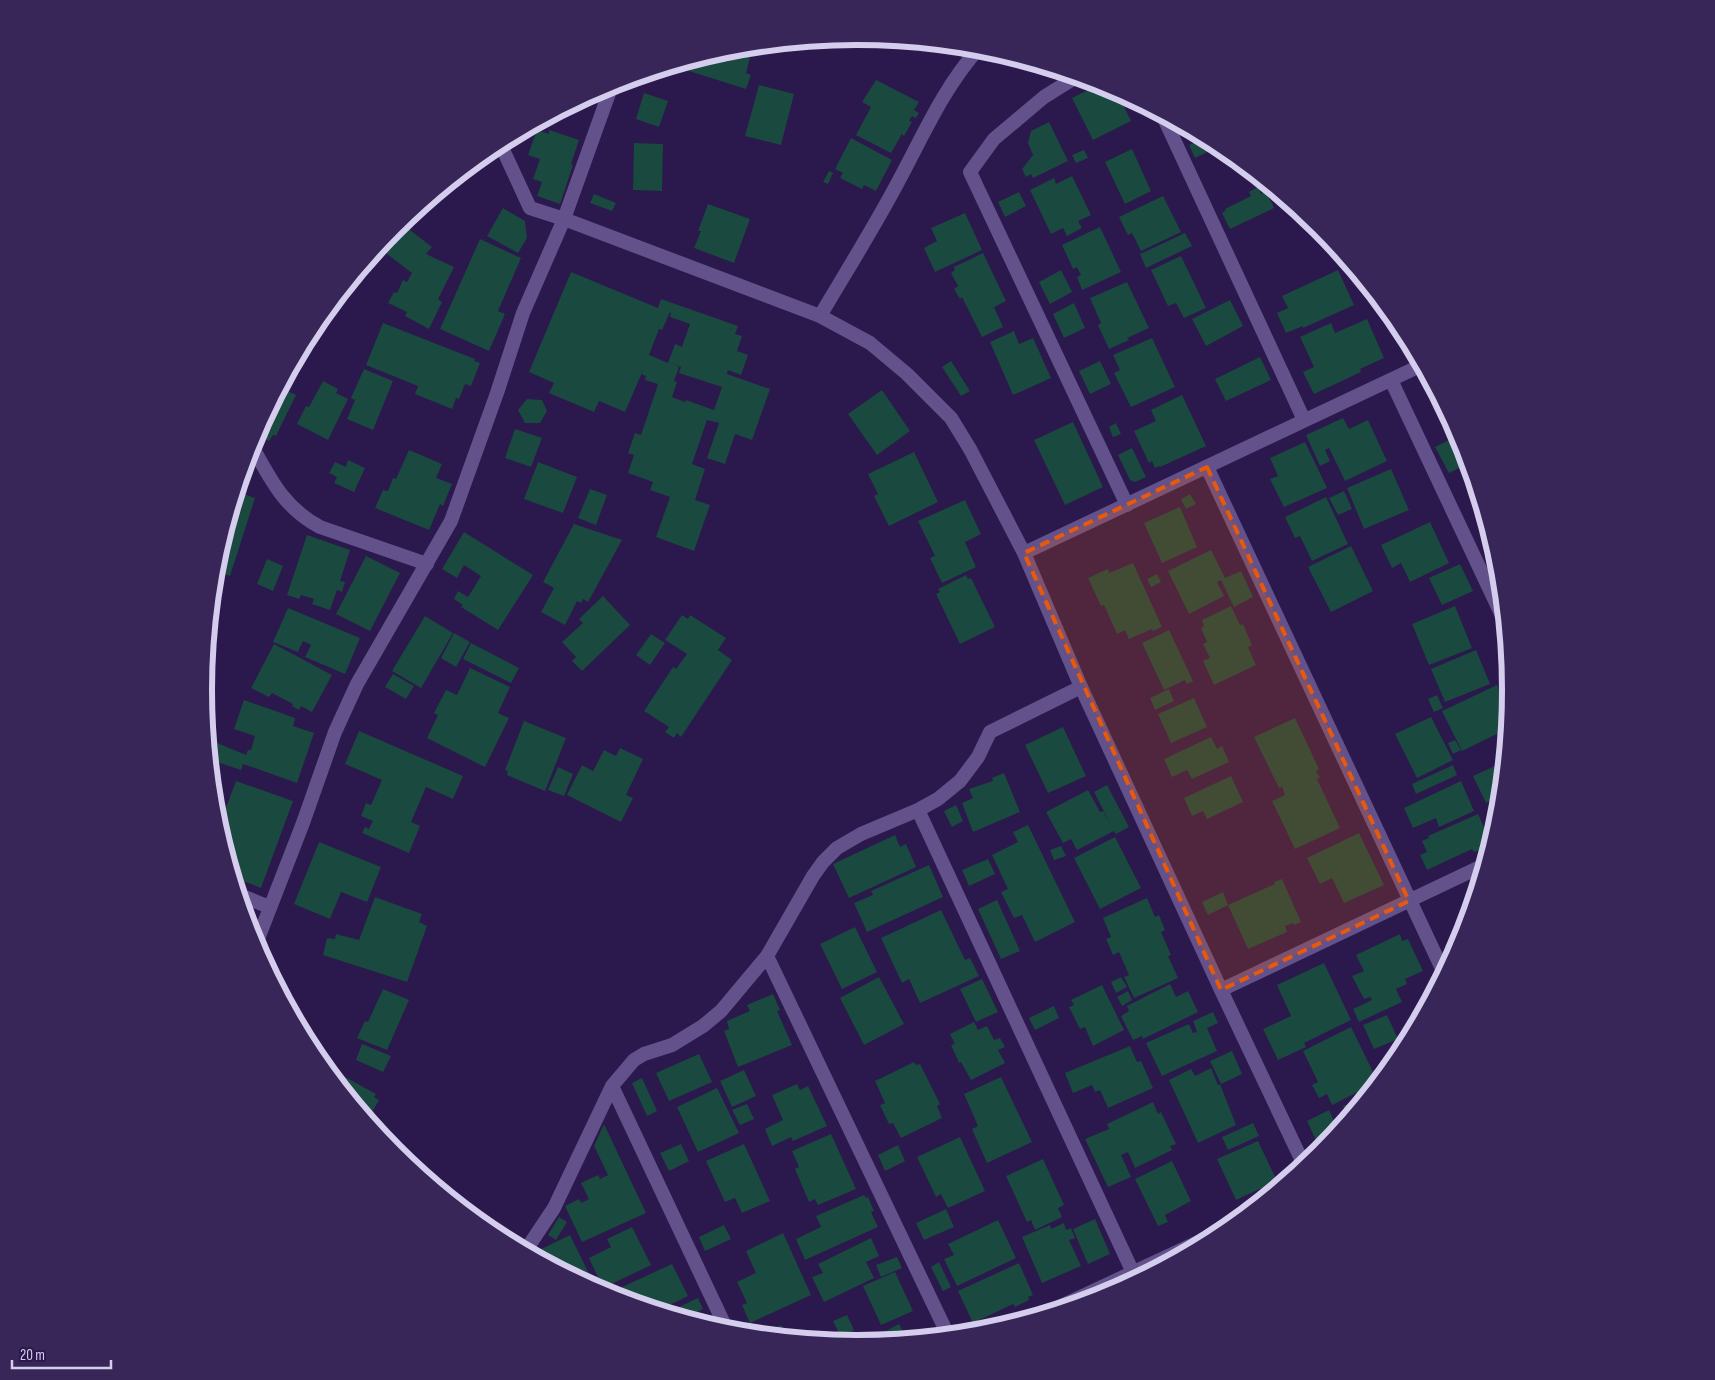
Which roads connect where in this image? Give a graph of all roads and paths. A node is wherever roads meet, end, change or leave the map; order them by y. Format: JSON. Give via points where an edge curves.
{"nodes":[{"id":1,"x":972,"y":55,"type":"edge"},
{"id":2,"x":1069,"y":80,"type":"edge"},
{"id":3,"x":608,"y":95,"type":"edge"},
{"id":4,"x":1167,"y":124,"type":"edge"},
{"id":5,"x":504,"y":151,"type":"edge"},
{"id":6,"x":564,"y":219,"type":"junction"},
{"id":7,"x":820,"y":316,"type":"junction"},
{"id":8,"x":1416,"y":368,"type":"edge"},
{"id":9,"x":1391,"y":380,"type":"junction"},
{"id":10,"x":1304,"y":420,"type":"junction"},
{"id":11,"x":257,"y":455,"type":"edge"},
{"id":12,"x":1207,"y":466,"type":"junction"},
{"id":13,"x":1127,"y":505,"type":"junction"},
{"id":14,"x":1024,"y":553,"type":"junction"},
{"id":15,"x":427,"y":564,"type":"junction"},
{"id":16,"x":1497,"y":604,"type":"edge"},
{"id":17,"x":1081,"y":687,"type":"junction"},
{"id":18,"x":918,"y":810,"type":"junction"},
{"id":19,"x":1477,"y":868,"type":"edge"},
{"id":20,"x":247,"y":898,"type":"edge"},
{"id":21,"x":1409,"y":901,"type":"junction"},
{"id":22,"x":269,"y":907,"type":"junction"},
{"id":23,"x":260,"y":932,"type":"edge"},
{"id":24,"x":767,"y":956,"type":"junction"},
{"id":25,"x":1440,"y":965,"type":"edge"},
{"id":26,"x":1221,"y":990,"type":"junction"},
{"id":27,"x":612,"y":1086,"type":"junction"},
{"id":28,"x":1301,"y":1158,"type":"edge"},
{"id":29,"x":529,"y":1245,"type":"edge"},
{"id":30,"x":1133,"y":1273,"type":"edge"},
{"id":31,"x":724,"y":1321,"type":"edge"},
{"id":32,"x":945,"y":1329,"type":"edge"}],
"edges":[{"from":1,"to":7,"type":"street","via":[[943,95],[896,186]]},
{"from":2,"to":13,"type":"street","via":[[1044,96],[994,140],[970,172]]},
{"from":3,"to":6,"type":"street"},
{"from":4,"to":10,"type":"street"},
{"from":5,"to":6,"type":"street","via":[[530,208]]},
{"from":6,"to":7,"type":"street"},
{"from":6,"to":15,"type":"street","via":[[523,313],[451,521]]},
{"from":7,"to":14,"type":"street","via":[[870,343],[951,418]]},
{"from":8,"to":9,"type":"street"},
{"from":9,"to":10,"type":"street"},
{"from":9,"to":16,"type":"street"},
{"from":10,"to":12,"type":"street"},
{"from":11,"to":15,"type":"street","via":[[289,505],[305,519]]},
{"from":12,"to":13,"type":"street"},
{"from":12,"to":21,"type":"street"},
{"from":13,"to":14,"type":"street"},
{"from":14,"to":17,"type":"street"},
{"from":15,"to":22,"type":"street","via":[[357,684],[342,716]]},
{"from":17,"to":18,"type":"street","via":[[990,732],[978,757],[960,781]]},
{"from":17,"to":26,"type":"street"},
{"from":18,"to":24,"type":"street","via":[[837,848],[813,876]]},
{"from":18,"to":30,"type":"street"},
{"from":19,"to":21,"type":"street"},
{"from":20,"to":22,"type":"street"},
{"from":21,"to":25,"type":"street"},
{"from":21,"to":26,"type":"street"},
{"from":22,"to":23,"type":"street"},
{"from":24,"to":27,"type":"street","via":[[721,1011],[672,1044],[634,1060]]},
{"from":24,"to":32,"type":"street"},
{"from":26,"to":28,"type":"street"},
{"from":27,"to":29,"type":"street","via":[[554,1208]]},
{"from":27,"to":31,"type":"street"}]}
